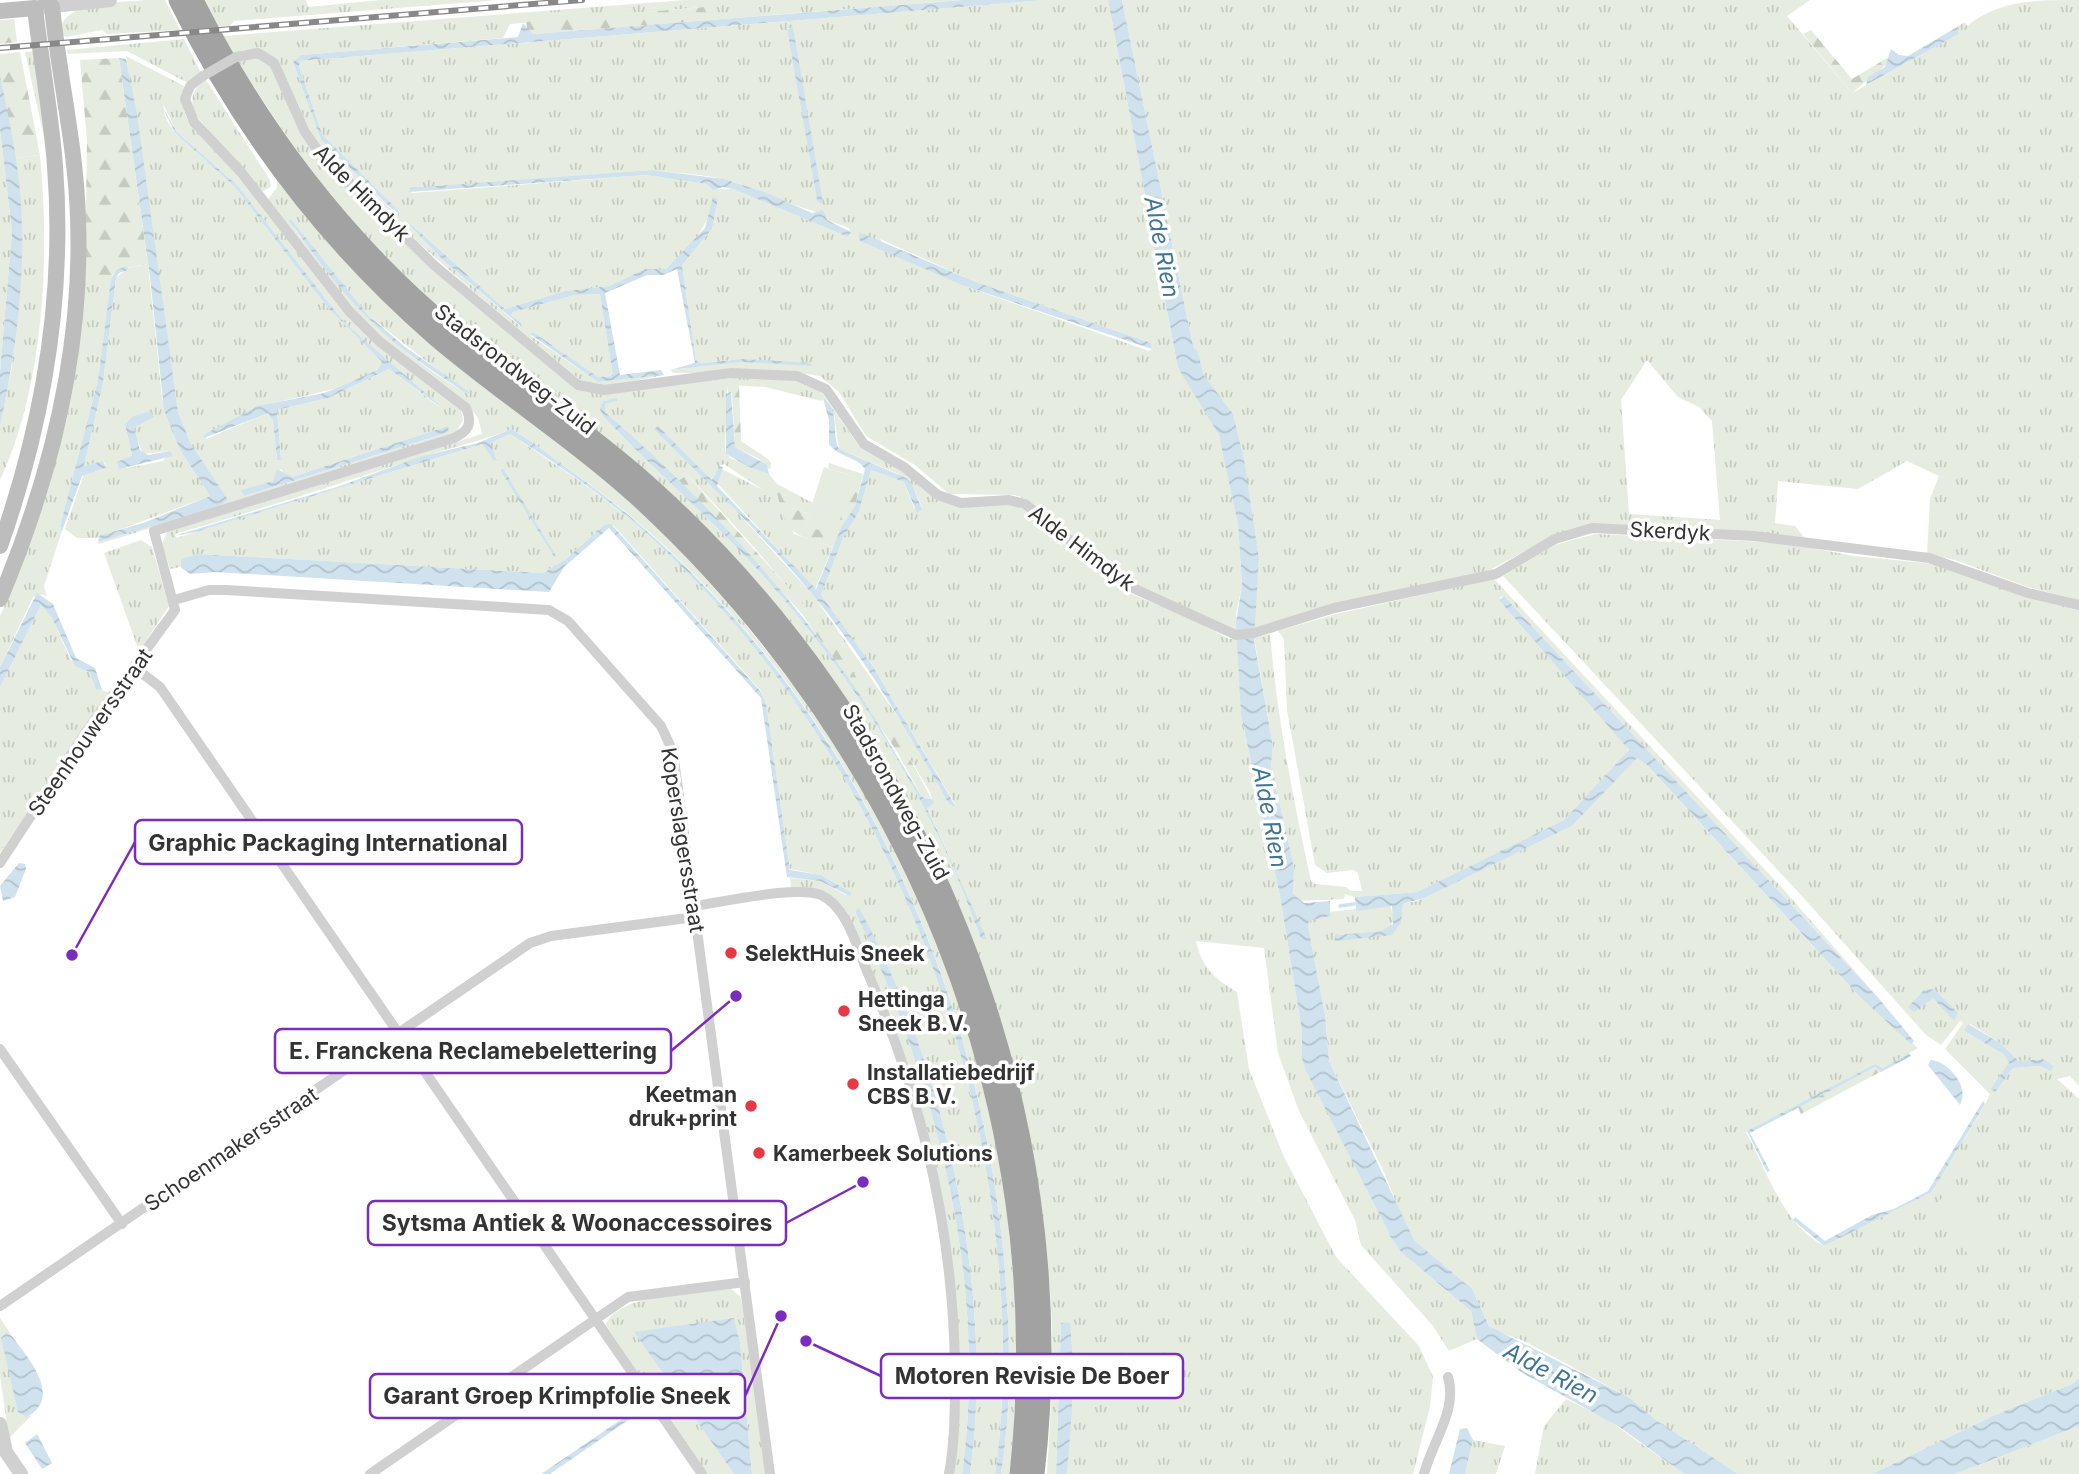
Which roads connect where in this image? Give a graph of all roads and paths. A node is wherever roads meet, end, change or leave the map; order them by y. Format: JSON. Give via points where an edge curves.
{"nodes":[{"id":1,"x":110,"y":0,"type":"edge"},
{"id":2,"x":178,"y":0,"type":"edge"},
{"id":3,"x":194,"y":0,"type":"edge"},
{"id":4,"x":43,"y":4,"type":"edge"},
{"id":5,"x":0,"y":11,"type":"edge"},
{"id":6,"x":0,"y":546,"type":"edge"},
{"id":7,"x":0,"y":599,"type":"edge"},
{"id":8,"x":174,"y":600,"type":"junction"},
{"id":9,"x":2079,"y":605,"type":"edge"},
{"id":10,"x":1270,"y":628,"type":"joint"},
{"id":11,"x":134,"y":667,"type":"junction"},
{"id":12,"x":0,"y":863,"type":"edge"},
{"id":13,"x":695,"y":912,"type":"junction"},
{"id":14,"x":399,"y":1034,"type":"junction"},
{"id":15,"x":0,"y":1049,"type":"edge"},
{"id":16,"x":122,"y":1224,"type":"junction"},
{"id":17,"x":746,"y":1282,"type":"junction"},
{"id":18,"x":0,"y":1306,"type":"edge"},
{"id":19,"x":595,"y":1319,"type":"junction"},
{"id":20,"x":1448,"y":1377,"type":"dead end"},
{"id":21,"x":0,"y":1424,"type":"edge"},
{"id":22,"x":3,"y":1454,"type":"edge"},
{"id":23,"x":21,"y":1474,"type":"edge"},
{"id":24,"x":370,"y":1474,"type":"edge"},
{"id":25,"x":702,"y":1474,"type":"edge"},
{"id":26,"x":770,"y":1474,"type":"edge"},
{"id":27,"x":949,"y":1474,"type":"edge"},
{"id":28,"x":1019,"y":1474,"type":"edge"},
{"id":29,"x":1035,"y":1474,"type":"edge"},
{"id":30,"x":1424,"y":1474,"type":"edge"}],
"edges":[{"from":1,"to":4,"type":"street"},
{"from":2,"to":28,"type":"highway","name":"Stadsrondweg-Zuid","via":[[258,137],[334,237],[440,341],[635,494],[706,563],[785,654],[862,768],[943,928],[996,1099],[1018,1231],[1024,1301]]},
{"from":3,"to":29,"type":"highway","name":"Stadsrondweg-Zuid","via":[[264,120],[344,224],[448,327],[610,452],[716,550],[797,645],[877,761],[958,925],[1011,1095],[1034,1232],[1039,1294],[1040,1411]]},
{"from":4,"to":5,"type":"main road"},
{"from":4,"to":6,"type":"main road","via":[[56,168],[56,289],[36,424]]},
{"from":4,"to":7,"type":"main road","via":[[78,216],[73,334],[45,474]]},
{"from":8,"to":10,"type":"street","name":"Alde Himdyk","bridge":true,"via":[[154,531],[454,438],[464,433],[471,419],[466,408],[380,342],[349,311],[241,172],[194,122],[185,99],[190,86],[236,57],[258,53],[274,64],[305,132],[321,155],[435,266],[578,385],[604,390],[750,372],[806,378],[830,392],[864,443],[904,467],[937,495],[961,503],[1009,500],[1025,505],[1124,584],[1226,632],[1246,634]]},
{"from":8,"to":11,"type":"street","name":"Steenhouwersstraat","via":[[175,610]]},
{"from":8,"to":13,"type":"street","name":"Koperslagersstraat","via":[[226,590],[535,608],[558,614],[669,739]]},
{"from":9,"to":10,"type":"street","name":"Skerdyk","via":[[2028,593],[1929,558],[1754,536],[1592,528],[1555,539],[1496,574],[1334,608]]},
{"from":11,"to":12,"type":"street","name":"Steenhouwersstraat"},
{"from":11,"to":14,"type":"street","via":[[160,687]]},
{"from":13,"to":14,"type":"street","name":"Schoenmakersstraat","via":[[537,939]]},
{"from":13,"to":17,"type":"street","name":"Koperslagersstraat"},
{"from":13,"to":27,"type":"street","name":"Schoenmakersstraat","via":[[810,893],[820,895],[839,911],[855,943],[907,1075],[940,1214],[954,1355]]},
{"from":14,"to":16,"type":"street","name":"Schoenmakersstraat"},
{"from":14,"to":19,"type":"street"},
{"from":15,"to":16,"type":"street"},
{"from":16,"to":18,"type":"street","name":"Schoenmakersstraat"},
{"from":17,"to":19,"type":"street","via":[[628,1297]]},
{"from":17,"to":26,"type":"street","name":"Koperslagersstraat"},
{"from":19,"to":24,"type":"street"},
{"from":19,"to":25,"type":"street"},
{"from":20,"to":30,"type":"street","via":[[1448,1412]]},
{"from":21,"to":22,"type":"street"},
{"from":22,"to":23,"type":"street"}]}
